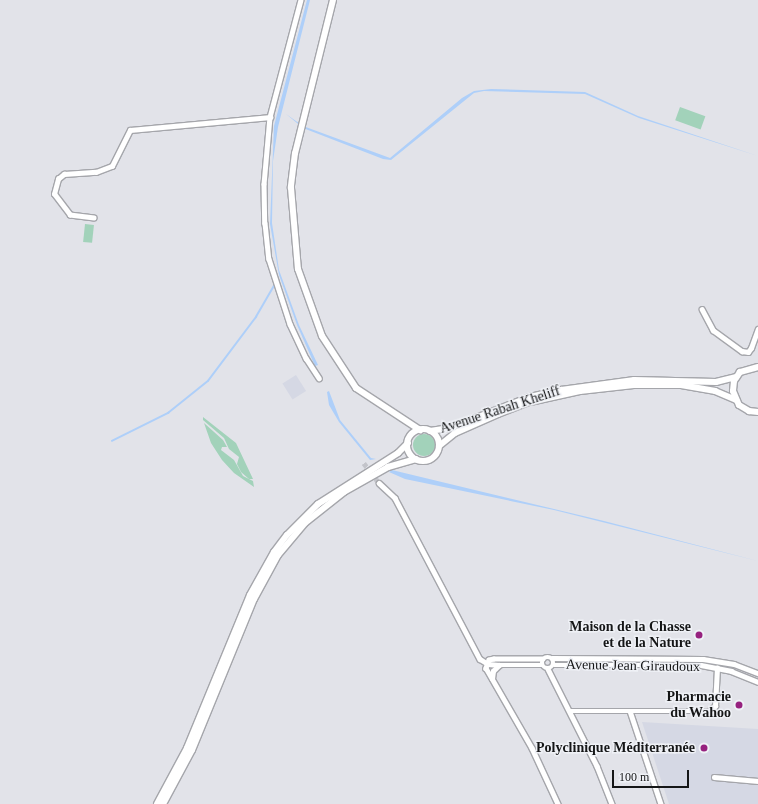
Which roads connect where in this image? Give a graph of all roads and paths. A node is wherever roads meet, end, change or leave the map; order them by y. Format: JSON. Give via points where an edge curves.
{"nodes":[{"id":1,"x":301,"y":0,"type":"edge"},
{"id":2,"x":333,"y":0,"type":"edge"},
{"id":3,"x":270,"y":117,"type":"junction"},
{"id":4,"x":94,"y":218,"type":"dead end"},
{"id":5,"x":702,"y":309,"type":"dead end"},
{"id":6,"x":758,"y":329,"type":"edge"},
{"id":7,"x":758,"y":360,"type":"edge"},
{"id":8,"x":750,"y":367,"type":"junction"},
{"id":9,"x":758,"y":367,"type":"edge"},
{"id":10,"x":736,"y":377,"type":"junction"},
{"id":11,"x":319,"y":378,"type":"dead end"},
{"id":12,"x":736,"y":400,"type":"junction"},
{"id":13,"x":749,"y":411,"type":"junction"},
{"id":14,"x":758,"y":412,"type":"edge"},
{"id":15,"x":758,"y":416,"type":"edge"},
{"id":16,"x":401,"y":420,"type":"junction"},
{"id":17,"x":420,"y":430,"type":"junction"},
{"id":18,"x":430,"y":431,"type":"junction"},
{"id":19,"x":410,"y":437,"type":"junction"},
{"id":20,"x":408,"y":443,"type":"junction"},
{"id":21,"x":439,"y":446,"type":"junction"},
{"id":22,"x":416,"y":459,"type":"junction"},
{"id":23,"x":379,"y":483,"type":"tunnel mouth"},
{"id":24,"x":552,"y":658,"type":"junction"},
{"id":25,"x":543,"y":659,"type":"junction"},
{"id":26,"x":488,"y":664,"type":"junction"},
{"id":27,"x":500,"y":665,"type":"junction"},
{"id":28,"x":542,"y":665,"type":"junction"},
{"id":29,"x":554,"y":665,"type":"junction"},
{"id":30,"x":717,"y":668,"type":"junction"},
{"id":31,"x":548,"y":669,"type":"junction"},
{"id":32,"x":493,"y":671,"type":"junction"},
{"id":33,"x":758,"y":673,"type":"edge"},
{"id":34,"x":492,"y":678,"type":"junction"},
{"id":35,"x":758,"y":682,"type":"edge"},
{"id":36,"x":570,"y":711,"type":"junction"},
{"id":37,"x":630,"y":711,"type":"junction"},
{"id":38,"x":714,"y":777,"type":"dead end"},
{"id":39,"x":758,"y":781,"type":"edge"},
{"id":40,"x":157,"y":804,"type":"edge"},
{"id":41,"x":163,"y":804,"type":"edge"},
{"id":42,"x":558,"y":804,"type":"edge"},
{"id":43,"x":612,"y":804,"type":"edge"},
{"id":44,"x":661,"y":804,"type":"edge"}],
"edges":[{"from":1,"to":3,"type":"street"},
{"from":2,"to":16,"type":"main road","via":[[295,153],[291,188],[298,269],[322,336],[356,388]]},
{"from":3,"to":4,"type":"street","via":[[130,130],[112,166],[96,172],[64,174],[58,179],[54,194],[70,215]]},
{"from":3,"to":11,"type":"street","via":[[264,184],[269,259],[290,324]]},
{"from":5,"to":6,"type":"street","via":[[713,330],[742,351],[748,352],[751,348]]},
{"from":7,"to":8,"type":"main road"},
{"from":8,"to":9,"type":"main road"},
{"from":8,"to":10,"type":"main road"},
{"from":10,"to":12,"type":"main road","via":[[733,391]]},
{"from":10,"to":18,"type":"main road","name":"Avenue Rabah Kheliff","via":[[716,382],[634,380],[561,390],[530,397],[450,428]]},
{"from":12,"to":13,"type":"main road","name":"Avenue Rabah Kheliff"},
{"from":12,"to":21,"type":"main road","name":"Avenue Rabah Kheliff","via":[[715,391],[682,386],[634,385],[587,390],[530,402],[498,414],[455,433]]},
{"from":13,"to":14,"type":"main road"},
{"from":13,"to":15,"type":"main road","name":"Avenue Rabah Kheliff"},
{"from":16,"to":17,"type":"main road"},
{"from":16,"to":19,"type":"main road","via":[[409,428]]},
{"from":17,"to":18,"type":"main road"},
{"from":17,"to":19,"type":"main road"},
{"from":18,"to":21,"type":"main road","via":[[437,437]]},
{"from":19,"to":20,"type":"main road"},
{"from":20,"to":22,"type":"main road","via":[[409,452]]},
{"from":20,"to":40,"type":"main road","via":[[398,453],[318,504],[286,535],[274,552],[250,595],[184,755]]},
{"from":21,"to":22,"type":"main road","via":[[436,454],[429,460]]},
{"from":22,"to":41,"type":"main road","via":[[388,466],[344,492],[305,523],[278,555],[254,599],[192,750]]},
{"from":23,"to":26,"type":"street","via":[[395,498],[480,659]]},
{"from":24,"to":25,"type":"street","via":[[548,656]]},
{"from":24,"to":29,"type":"street"},
{"from":24,"to":33,"type":"street","name":"Avenue Jean Giraudoux","via":[[703,659],[734,664]]},
{"from":25,"to":26,"type":"street","via":[[494,659]]},
{"from":25,"to":28,"type":"street"},
{"from":26,"to":27,"type":"street"},
{"from":26,"to":32,"type":"street"},
{"from":26,"to":34,"type":"street","via":[[486,668]]},
{"from":27,"to":28,"type":"street"},
{"from":27,"to":32,"type":"street"},
{"from":28,"to":31,"type":"street"},
{"from":29,"to":30,"type":"street","name":"Avenue Jean Giraudoux","via":[[665,664]]},
{"from":29,"to":31,"type":"street"},
{"from":30,"to":35,"type":"street","name":"Avenue Jean Giraudoux"},
{"from":30,"to":37,"type":"street","via":[[715,706],[709,711]]},
{"from":31,"to":36,"type":"street"},
{"from":32,"to":34,"type":"street"},
{"from":34,"to":42,"type":"street","via":[[532,748]]},
{"from":36,"to":37,"type":"street"},
{"from":36,"to":43,"type":"street"},
{"from":37,"to":44,"type":"street"},
{"from":38,"to":39,"type":"street"}]}
